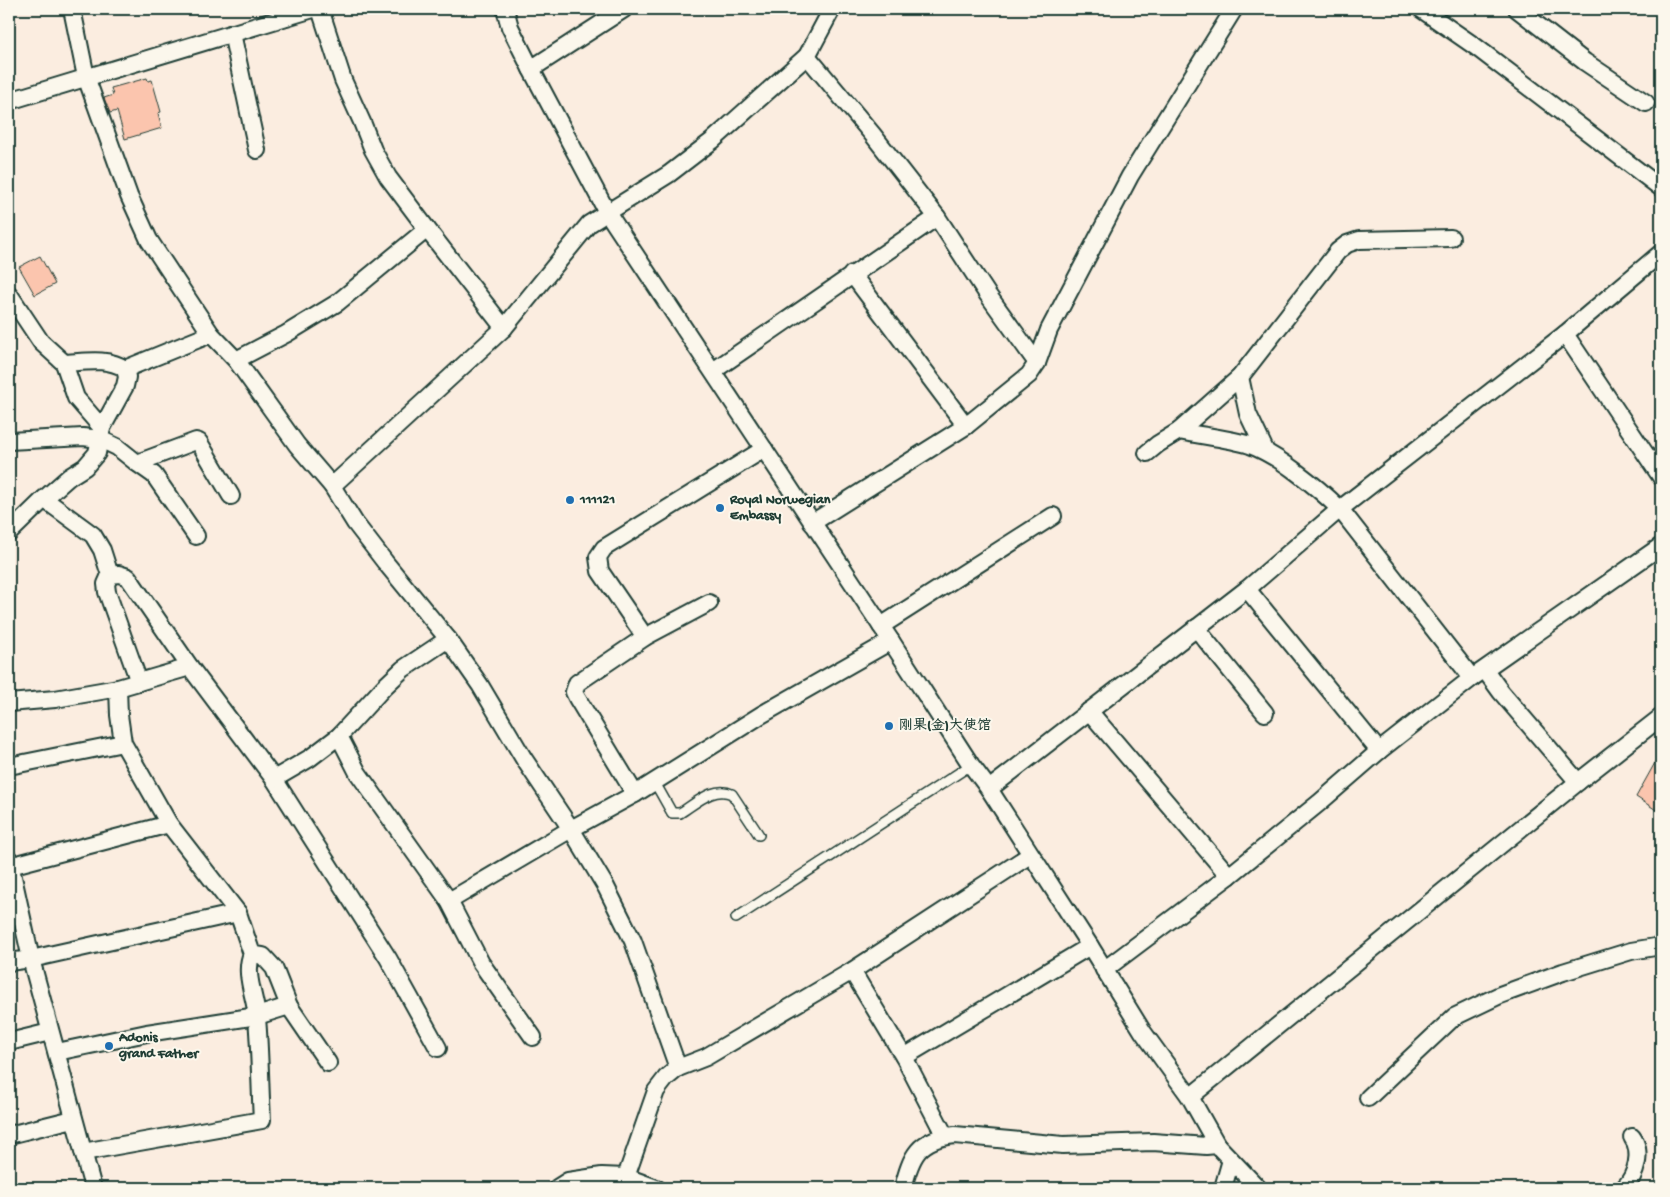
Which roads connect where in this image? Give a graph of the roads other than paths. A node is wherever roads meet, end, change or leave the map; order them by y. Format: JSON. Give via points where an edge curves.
{"nodes":[{"id":1,"x":72,"y":9,"type":"edge"},
{"id":2,"x":313,"y":9,"type":"edge"},
{"id":3,"x":320,"y":9,"type":"edge"},
{"id":4,"x":505,"y":9,"type":"edge"},
{"id":5,"x":624,"y":9,"type":"edge"},
{"id":6,"x":832,"y":9,"type":"edge"},
{"id":7,"x":1234,"y":9,"type":"edge"},
{"id":8,"x":1421,"y":9,"type":"edge"},
{"id":9,"x":1524,"y":11,"type":"edge"},
{"id":10,"x":232,"y":33,"type":"junction"},
{"id":11,"x":807,"y":56,"type":"junction"},
{"id":12,"x":531,"y":69,"type":"junction"},
{"id":13,"x":86,"y":77,"type":"junction"},
{"id":14,"x":9,"y":101,"type":"edge"},
{"id":15,"x":1646,"y":103,"type":"dead end"},
{"id":16,"x":257,"y":150,"type":"dead end"},
{"id":17,"x":1661,"y":188,"type":"edge"},
{"id":18,"x":606,"y":212,"type":"junction"},
{"id":19,"x":937,"y":217,"type":"junction"},
{"id":20,"x":427,"y":229,"type":"junction"},
{"id":21,"x":1451,"y":238,"type":"dead end"},
{"id":22,"x":1661,"y":254,"type":"edge"},
{"id":23,"x":852,"y":274,"type":"junction"},
{"id":24,"x":9,"y":294,"type":"edge"},
{"id":25,"x":504,"y":328,"type":"junction"},
{"id":26,"x":211,"y":334,"type":"junction"},
{"id":27,"x":1565,"y":334,"type":"junction"},
{"id":28,"x":236,"y":360,"type":"junction"},
{"id":29,"x":64,"y":363,"type":"junction"},
{"id":30,"x":1037,"y":363,"type":"junction"},
{"id":31,"x":125,"y":369,"type":"junction"},
{"id":32,"x":713,"y":371,"type":"junction"},
{"id":33,"x":1240,"y":377,"type":"junction"},
{"id":34,"x":966,"y":426,"type":"junction"},
{"id":35,"x":1178,"y":431,"type":"junction"},
{"id":36,"x":101,"y":433,"type":"junction"},
{"id":37,"x":9,"y":441,"type":"edge"},
{"id":38,"x":764,"y":449,"type":"junction"},
{"id":39,"x":1266,"y":452,"type":"junction"},
{"id":40,"x":1147,"y":453,"type":"dead end"},
{"id":41,"x":137,"y":463,"type":"junction"},
{"id":42,"x":1661,"y":477,"type":"edge"},
{"id":43,"x":332,"y":486,"type":"junction"},
{"id":44,"x":231,"y":496,"type":"dead end"},
{"id":45,"x":44,"y":500,"type":"junction"},
{"id":46,"x":1340,"y":509,"type":"junction"},
{"id":47,"x":1053,"y":516,"type":"dead end"},
{"id":48,"x":812,"y":524,"type":"junction"},
{"id":49,"x":9,"y":533,"type":"edge"},
{"id":50,"x":196,"y":536,"type":"dead end"},
{"id":51,"x":1661,"y":546,"type":"edge"},
{"id":52,"x":110,"y":575,"type":"junction"},
{"id":53,"x":1247,"y":588,"type":"junction"},
{"id":54,"x":709,"y":603,"type":"dead end"},
{"id":55,"x":881,"y":626,"type":"junction"},
{"id":56,"x":1196,"y":628,"type":"junction"},
{"id":57,"x":645,"y":637,"type":"junction"},
{"id":58,"x":448,"y":639,"type":"junction"},
{"id":59,"x":891,"y":641,"type":"junction"},
{"id":60,"x":190,"y":666,"type":"junction"},
{"id":61,"x":1478,"y":674,"type":"junction"},
{"id":62,"x":139,"y":682,"type":"junction"},
{"id":63,"x":118,"y":688,"type":"junction"},
{"id":64,"x":9,"y":703,"type":"edge"},
{"id":65,"x":1088,"y":711,"type":"junction"},
{"id":66,"x":1265,"y":713,"type":"dead end"},
{"id":67,"x":1661,"y":717,"type":"edge"},
{"id":68,"x":339,"y":736,"type":"junction"},
{"id":69,"x":123,"y":742,"type":"junction"},
{"id":70,"x":1379,"y":751,"type":"junction"},
{"id":71,"x":9,"y":766,"type":"edge"},
{"id":72,"x":971,"y":766,"type":"junction"},
{"id":73,"x":274,"y":779,"type":"junction"},
{"id":74,"x":654,"y":781,"type":"junction"},
{"id":75,"x":1578,"y":782,"type":"junction"},
{"id":76,"x":989,"y":789,"type":"junction"},
{"id":77,"x":634,"y":794,"type":"junction"},
{"id":78,"x":169,"y":824,"type":"junction"},
{"id":79,"x":571,"y":829,"type":"junction"},
{"id":80,"x":759,"y":835,"type":"dead end"},
{"id":81,"x":1030,"y":855,"type":"junction"},
{"id":82,"x":9,"y":863,"type":"edge"},
{"id":83,"x":1229,"y":876,"type":"junction"},
{"id":84,"x":449,"y":901,"type":"junction"},
{"id":85,"x":238,"y":913,"type":"junction"},
{"id":86,"x":736,"y":918,"type":"dead end"},
{"id":87,"x":1090,"y":946,"type":"junction"},
{"id":88,"x":1661,"y":946,"type":"edge"},
{"id":89,"x":252,"y":954,"type":"junction"},
{"id":90,"x":31,"y":959,"type":"junction"},
{"id":91,"x":9,"y":962,"type":"edge"},
{"id":92,"x":1104,"y":970,"type":"junction"},
{"id":93,"x":852,"y":971,"type":"junction"},
{"id":94,"x":289,"y":1006,"type":"junction"},
{"id":95,"x":257,"y":1016,"type":"junction"},
{"id":96,"x":50,"y":1032,"type":"junction"},
{"id":97,"x":533,"y":1037,"type":"dead end"},
{"id":98,"x":9,"y":1042,"type":"edge"},
{"id":99,"x":438,"y":1048,"type":"dead end"},
{"id":100,"x":57,"y":1052,"type":"junction"},
{"id":101,"x":904,"y":1058,"type":"junction"},
{"id":102,"x":328,"y":1063,"type":"dead end"},
{"id":103,"x":678,"y":1068,"type":"junction"},
{"id":104,"x":1190,"y":1097,"type":"junction"},
{"id":105,"x":1368,"y":1098,"type":"dead end"},
{"id":106,"x":73,"y":1119,"type":"junction"},
{"id":107,"x":9,"y":1135,"type":"edge"},
{"id":108,"x":945,"y":1136,"type":"junction"},
{"id":109,"x":1632,"y":1137,"type":"dead end"},
{"id":110,"x":1217,"y":1146,"type":"junction"},
{"id":111,"x":83,"y":1152,"type":"junction"},
{"id":112,"x":1232,"y":1160,"type":"junction"},
{"id":113,"x":626,"y":1177,"type":"junction"},
{"id":114,"x":93,"y":1188,"type":"edge"},
{"id":115,"x":557,"y":1188,"type":"edge"},
{"id":116,"x":656,"y":1188,"type":"edge"},
{"id":117,"x":903,"y":1188,"type":"edge"},
{"id":118,"x":1223,"y":1188,"type":"edge"},
{"id":119,"x":1258,"y":1188,"type":"edge"},
{"id":120,"x":1624,"y":1188,"type":"edge"}],
"edges":[{"from":1,"to":13,"type":"street"},
{"from":2,"to":10,"type":"street"},
{"from":3,"to":20,"type":"street","via":[[343,80],[373,150]]},
{"from":4,"to":12,"type":"street","via":[[510,27]]},
{"from":5,"to":12,"type":"street"},
{"from":6,"to":11,"type":"street"},
{"from":7,"to":30,"type":"street","via":[[1130,176],[1049,330]]},
{"from":8,"to":17,"type":"street"},
{"from":9,"to":15,"type":"street","via":[[1585,62]]},
{"from":10,"to":13,"type":"street"},
{"from":10,"to":16,"type":"street"},
{"from":11,"to":18,"type":"street","via":[[712,141],[669,174]]},
{"from":11,"to":19,"type":"street"},
{"from":12,"to":18,"type":"street"},
{"from":13,"to":14,"type":"street"},
{"from":13,"to":26,"type":"street","via":[[129,196],[149,240]]},
{"from":18,"to":25,"type":"street","via":[[589,224]]},
{"from":18,"to":32,"type":"street"},
{"from":19,"to":23,"type":"street"},
{"from":19,"to":30,"type":"street"},
{"from":20,"to":25,"type":"street"},
{"from":20,"to":28,"type":"street","via":[[337,303]]},
{"from":21,"to":33,"type":"street","via":[[1359,240],[1346,244]]},
{"from":22,"to":27,"type":"street"},
{"from":23,"to":32,"type":"street"},
{"from":23,"to":34,"type":"street"},
{"from":24,"to":29,"type":"street","via":[[41,342]]},
{"from":25,"to":43,"type":"street"},
{"from":26,"to":28,"type":"street"},
{"from":26,"to":31,"type":"street"},
{"from":27,"to":42,"type":"street"},
{"from":27,"to":46,"type":"street"},
{"from":28,"to":43,"type":"street","via":[[297,445]]},
{"from":29,"to":31,"type":"street","via":[[111,362]]},
{"from":29,"to":36,"type":"street","via":[[76,398]]},
{"from":30,"to":34,"type":"street","via":[[1012,390]]},
{"from":31,"to":36,"type":"street","via":[[125,386]]},
{"from":32,"to":38,"type":"street"},
{"from":33,"to":35,"type":"street"},
{"from":33,"to":39,"type":"street","via":[[1248,414]]},
{"from":34,"to":48,"type":"street"},
{"from":35,"to":39,"type":"street","via":[[1238,442]]},
{"from":35,"to":40,"type":"street"},
{"from":36,"to":37,"type":"street"},
{"from":36,"to":41,"type":"street"},
{"from":36,"to":45,"type":"street","via":[[97,452],[85,467]]},
{"from":38,"to":48,"type":"street"},
{"from":38,"to":57,"type":"street","via":[[604,548],[598,558],[600,571]]},
{"from":39,"to":46,"type":"street","via":[[1318,488]]},
{"from":41,"to":44,"type":"street","via":[[199,442]]},
{"from":41,"to":50,"type":"street","via":[[154,475]]},
{"from":43,"to":58,"type":"street","via":[[361,531]]},
{"from":45,"to":49,"type":"street"},
{"from":45,"to":52,"type":"street","via":[[93,535]]},
{"from":46,"to":53,"type":"street"},
{"from":46,"to":61,"type":"street"},
{"from":47,"to":55,"type":"street"},
{"from":48,"to":55,"type":"street"},
{"from":51,"to":61,"type":"street"},
{"from":52,"to":60,"type":"street","via":[[128,577]]},
{"from":52,"to":62,"type":"street","via":[[107,592]]},
{"from":53,"to":56,"type":"street"},
{"from":53,"to":70,"type":"street"},
{"from":54,"to":57,"type":"street"},
{"from":55,"to":59,"type":"street"},
{"from":56,"to":65,"type":"street"},
{"from":56,"to":66,"type":"street"},
{"from":57,"to":77,"type":"street","via":[[577,684],[574,692]]},
{"from":58,"to":68,"type":"street","via":[[403,669]]},
{"from":58,"to":79,"type":"street"},
{"from":59,"to":72,"type":"street"},
{"from":59,"to":74,"type":"street"},
{"from":60,"to":62,"type":"street"},
{"from":60,"to":73,"type":"street"},
{"from":61,"to":70,"type":"street"},
{"from":61,"to":75,"type":"street","via":[[1501,692]]},
{"from":62,"to":63,"type":"street"},
{"from":63,"to":64,"type":"street"},
{"from":63,"to":69,"type":"street"},
{"from":65,"to":76,"type":"street"},
{"from":65,"to":83,"type":"street"},
{"from":67,"to":75,"type":"street"},
{"from":68,"to":73,"type":"street"},
{"from":68,"to":84,"type":"street","via":[[358,773]]},
{"from":69,"to":71,"type":"street"},
{"from":69,"to":78,"type":"street"},
{"from":70,"to":83,"type":"street"},
{"from":72,"to":76,"type":"street"},
{"from":72,"to":86,"type":"lane"},
{"from":73,"to":99,"type":"street","via":[[388,958]]},
{"from":74,"to":77,"type":"street"},
{"from":74,"to":80,"type":"lane","via":[[675,814],[713,792],[726,790]]},
{"from":75,"to":104,"type":"street"},
{"from":76,"to":81,"type":"street"},
{"from":77,"to":79,"type":"street"},
{"from":78,"to":82,"type":"street"},
{"from":78,"to":85,"type":"street"},
{"from":79,"to":84,"type":"street"},
{"from":79,"to":103,"type":"street","via":[[634,941]]},
{"from":81,"to":87,"type":"street"},
{"from":81,"to":93,"type":"street"},
{"from":82,"to":90,"type":"street"},
{"from":83,"to":92,"type":"street"},
{"from":84,"to":97,"type":"street","via":[[481,963]]},
{"from":85,"to":89,"type":"street"},
{"from":85,"to":90,"type":"street"},
{"from":87,"to":92,"type":"street"},
{"from":87,"to":101,"type":"street"},
{"from":88,"to":105,"type":"street","via":[[1631,951],[1563,972],[1500,995],[1454,1018]]},
{"from":89,"to":94,"type":"street","via":[[263,956],[274,968]]},
{"from":89,"to":95,"type":"street","via":[[249,972]]},
{"from":90,"to":91,"type":"street"},
{"from":90,"to":96,"type":"street"},
{"from":92,"to":104,"type":"street"},
{"from":93,"to":101,"type":"street"},
{"from":93,"to":103,"type":"street","via":[[706,1057]]},
{"from":94,"to":95,"type":"street"},
{"from":94,"to":102,"type":"street"},
{"from":95,"to":100,"type":"street"},
{"from":95,"to":111,"type":"street","via":[[262,1120]]},
{"from":96,"to":98,"type":"street"},
{"from":96,"to":100,"type":"street"},
{"from":100,"to":106,"type":"street"},
{"from":101,"to":108,"type":"street"},
{"from":103,"to":113,"type":"street","via":[[656,1091]]},
{"from":104,"to":110,"type":"street"},
{"from":106,"to":107,"type":"street"},
{"from":106,"to":111,"type":"street"},
{"from":108,"to":110,"type":"street","via":[[1063,1145],[1153,1142]]},
{"from":108,"to":117,"type":"street","via":[[921,1148],[910,1163]]},
{"from":109,"to":120,"type":"street","via":[[1638,1155],[1636,1167]]},
{"from":110,"to":112,"type":"street"},
{"from":111,"to":114,"type":"street"},
{"from":112,"to":118,"type":"street"},
{"from":112,"to":119,"type":"street"},
{"from":113,"to":115,"type":"street","via":[[585,1178],[568,1181]]},
{"from":113,"to":116,"type":"street"}]}
